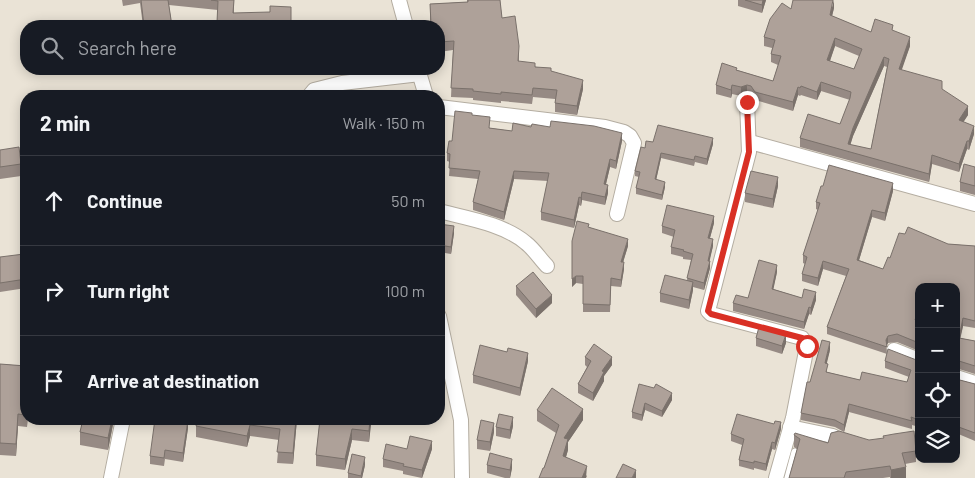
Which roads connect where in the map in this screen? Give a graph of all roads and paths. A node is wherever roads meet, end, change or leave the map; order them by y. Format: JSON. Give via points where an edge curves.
{"nodes":[{"id":1,"x":399,"y":0,"type":"edge"},
{"id":2,"x":404,"y":20,"type":"edge"},
{"id":3,"x":393,"y":75,"type":"edge"},
{"id":4,"x":420,"y":75,"type":"edge"},
{"id":5,"x":314,"y":90,"type":"edge"},
{"id":6,"x":424,"y":90,"type":"edge"},
{"id":7,"x":747,"y":102,"type":"dead end"},
{"id":8,"x":445,"y":108,"type":"edge"},
{"id":9,"x":750,"y":142,"type":"junction"},
{"id":10,"x":975,"y":204,"type":"edge"},
{"id":11,"x":445,"y":212,"type":"edge"},
{"id":12,"x":617,"y":214,"type":"dead end"},
{"id":13,"x":547,"y":266,"type":"dead end"},
{"id":14,"x":445,"y":344,"type":"edge"},
{"id":15,"x":894,"y":350,"type":"edge"},
{"id":16,"x":915,"y":358,"type":"edge"},
{"id":17,"x":960,"y":378,"type":"edge"},
{"id":18,"x":975,"y":384,"type":"edge"},
{"id":19,"x":122,"y":425,"type":"edge"},
{"id":20,"x":790,"y":427,"type":"junction"},
{"id":21,"x":833,"y":436,"type":"edge"},
{"id":22,"x":795,"y":452,"type":"edge"},
{"id":23,"x":111,"y":478,"type":"edge"},
{"id":24,"x":462,"y":478,"type":"edge"},
{"id":25,"x":776,"y":478,"type":"edge"},
{"id":26,"x":788,"y":478,"type":"edge"}],
"edges":[{"from":1,"to":2,"type":"street"},
{"from":3,"to":5,"type":"street"},
{"from":4,"to":6,"type":"street"},
{"from":7,"to":9,"type":"street"},
{"from":8,"to":12,"type":"street","via":[[571,122],[624,132],[634,143]]},
{"from":9,"to":10,"type":"street"},
{"from":9,"to":20,"type":"street","via":[[708,311],[802,338],[805,342],[807,346]]},
{"from":11,"to":13,"type":"street","via":[[517,236]]},
{"from":14,"to":24,"type":"street","via":[[461,420]]},
{"from":15,"to":16,"type":"street"},
{"from":17,"to":18,"type":"street"},
{"from":19,"to":23,"type":"street"},
{"from":20,"to":21,"type":"street"},
{"from":20,"to":25,"type":"street"},
{"from":22,"to":26,"type":"lane"}]}
